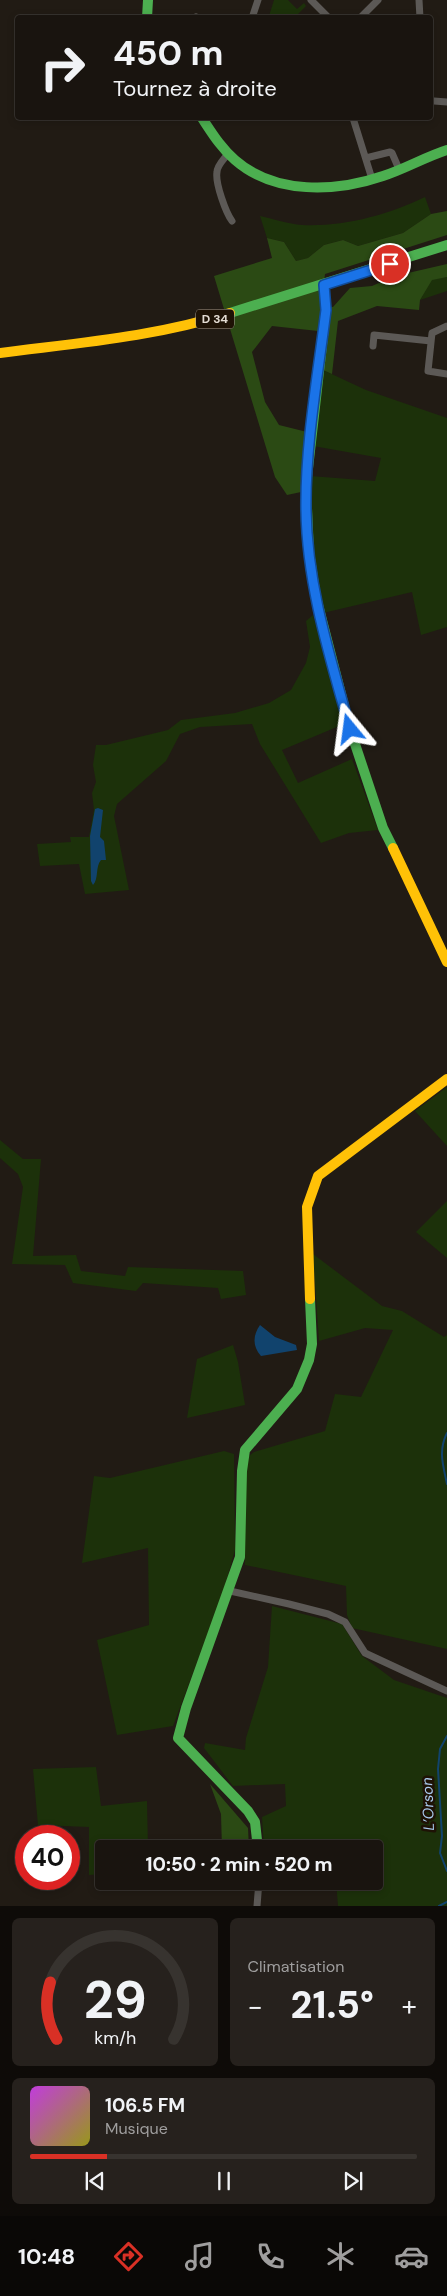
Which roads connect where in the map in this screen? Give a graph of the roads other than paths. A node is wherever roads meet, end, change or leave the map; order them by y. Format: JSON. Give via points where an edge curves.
{"nodes":[{"id":1,"x":148,"y":0,"type":"edge"},
{"id":2,"x":258,"y":0,"type":"edge"},
{"id":3,"x":311,"y":0,"type":"edge"},
{"id":4,"x":378,"y":0,"type":"edge"},
{"id":5,"x":419,"y":0,"type":"edge"},
{"id":6,"x":147,"y":15,"type":"edge"},
{"id":7,"x":253,"y":15,"type":"edge"},
{"id":8,"x":325,"y":15,"type":"edge"},
{"id":9,"x":363,"y":15,"type":"edge"},
{"id":10,"x":420,"y":15,"type":"edge"},
{"id":11,"x":434,"y":101,"type":"dead end"},
{"id":12,"x":447,"y":102,"type":"edge"},
{"id":13,"x":203,"y":120,"type":"edge"},
{"id":14,"x":354,"y":120,"type":"edge"},
{"id":15,"x":447,"y":150,"type":"edge"},
{"id":16,"x":227,"y":155,"type":"junction"},
{"id":17,"x":366,"y":158,"type":"junction"},
{"id":18,"x":398,"y":169,"type":"junction"},
{"id":19,"x":372,"y":179,"type":"junction"},
{"id":20,"x":232,"y":221,"type":"dead end"},
{"id":21,"x":447,"y":241,"type":"edge"},
{"id":22,"x":447,"y":246,"type":"edge"},
{"id":23,"x":424,"y":253,"type":"junction"},
{"id":24,"x":324,"y":285,"type":"junction"},
{"id":25,"x":447,"y":326,"type":"edge"},
{"id":26,"x":431,"y":341,"type":"junction"},
{"id":27,"x":373,"y":346,"type":"dead end"},
{"id":28,"x":0,"y":353,"type":"edge"},
{"id":29,"x":447,"y":374,"type":"edge"},
{"id":30,"x":447,"y":962,"type":"edge"},
{"id":31,"x":447,"y":1079,"type":"edge"},
{"id":32,"x":230,"y":1591,"type":"junction"},
{"id":33,"x":447,"y":1691,"type":"edge"},
{"id":34,"x":257,"y":1840,"type":"edge"},
{"id":35,"x":258,"y":1890,"type":"edge"},
{"id":36,"x":257,"y":1906,"type":"edge"}],
"edges":[{"from":1,"to":6,"type":"street"},
{"from":2,"to":7,"type":"street"},
{"from":3,"to":8,"type":"street"},
{"from":4,"to":9,"type":"street"},
{"from":5,"to":10,"type":"street"},
{"from":11,"to":12,"type":"street"},
{"from":13,"to":16,"type":"street"},
{"from":14,"to":17,"type":"street"},
{"from":15,"to":18,"type":"street"},
{"from":16,"to":19,"type":"street","via":[[242,168],[290,185],[338,186]]},
{"from":16,"to":20,"type":"street","via":[[217,168],[217,177],[226,212]]},
{"from":17,"to":18,"type":"street","via":[[390,152]]},
{"from":17,"to":19,"type":"street"},
{"from":18,"to":19,"type":"street"},
{"from":21,"to":23,"type":"street","number":"D 34","via":[[430,247]]},
{"from":22,"to":23,"type":"street","number":"D 34"},
{"from":23,"to":24,"type":"street","number":"D 34"},
{"from":24,"to":28,"type":"street","number":"D 34","via":[[170,331]]},
{"from":24,"to":30,"type":"street","via":[[326,310],[306,486],[309,552],[316,597],[350,729],[383,828]]},
{"from":25,"to":26,"type":"street","via":[[435,330]]},
{"from":26,"to":27,"type":"street","via":[[374,335]]},
{"from":26,"to":29,"type":"street","via":[[428,372]]},
{"from":31,"to":32,"type":"street","via":[[330,1165],[318,1176],[311,1192],[307,1207],[312,1311],[310,1360],[297,1388],[245,1450],[240,1557]]},
{"from":32,"to":33,"type":"street","via":[[328,1614],[344,1622],[365,1653]]},
{"from":32,"to":34,"type":"street","via":[[178,1738],[248,1811],[256,1822]]},
{"from":35,"to":36,"type":"street"}]}
